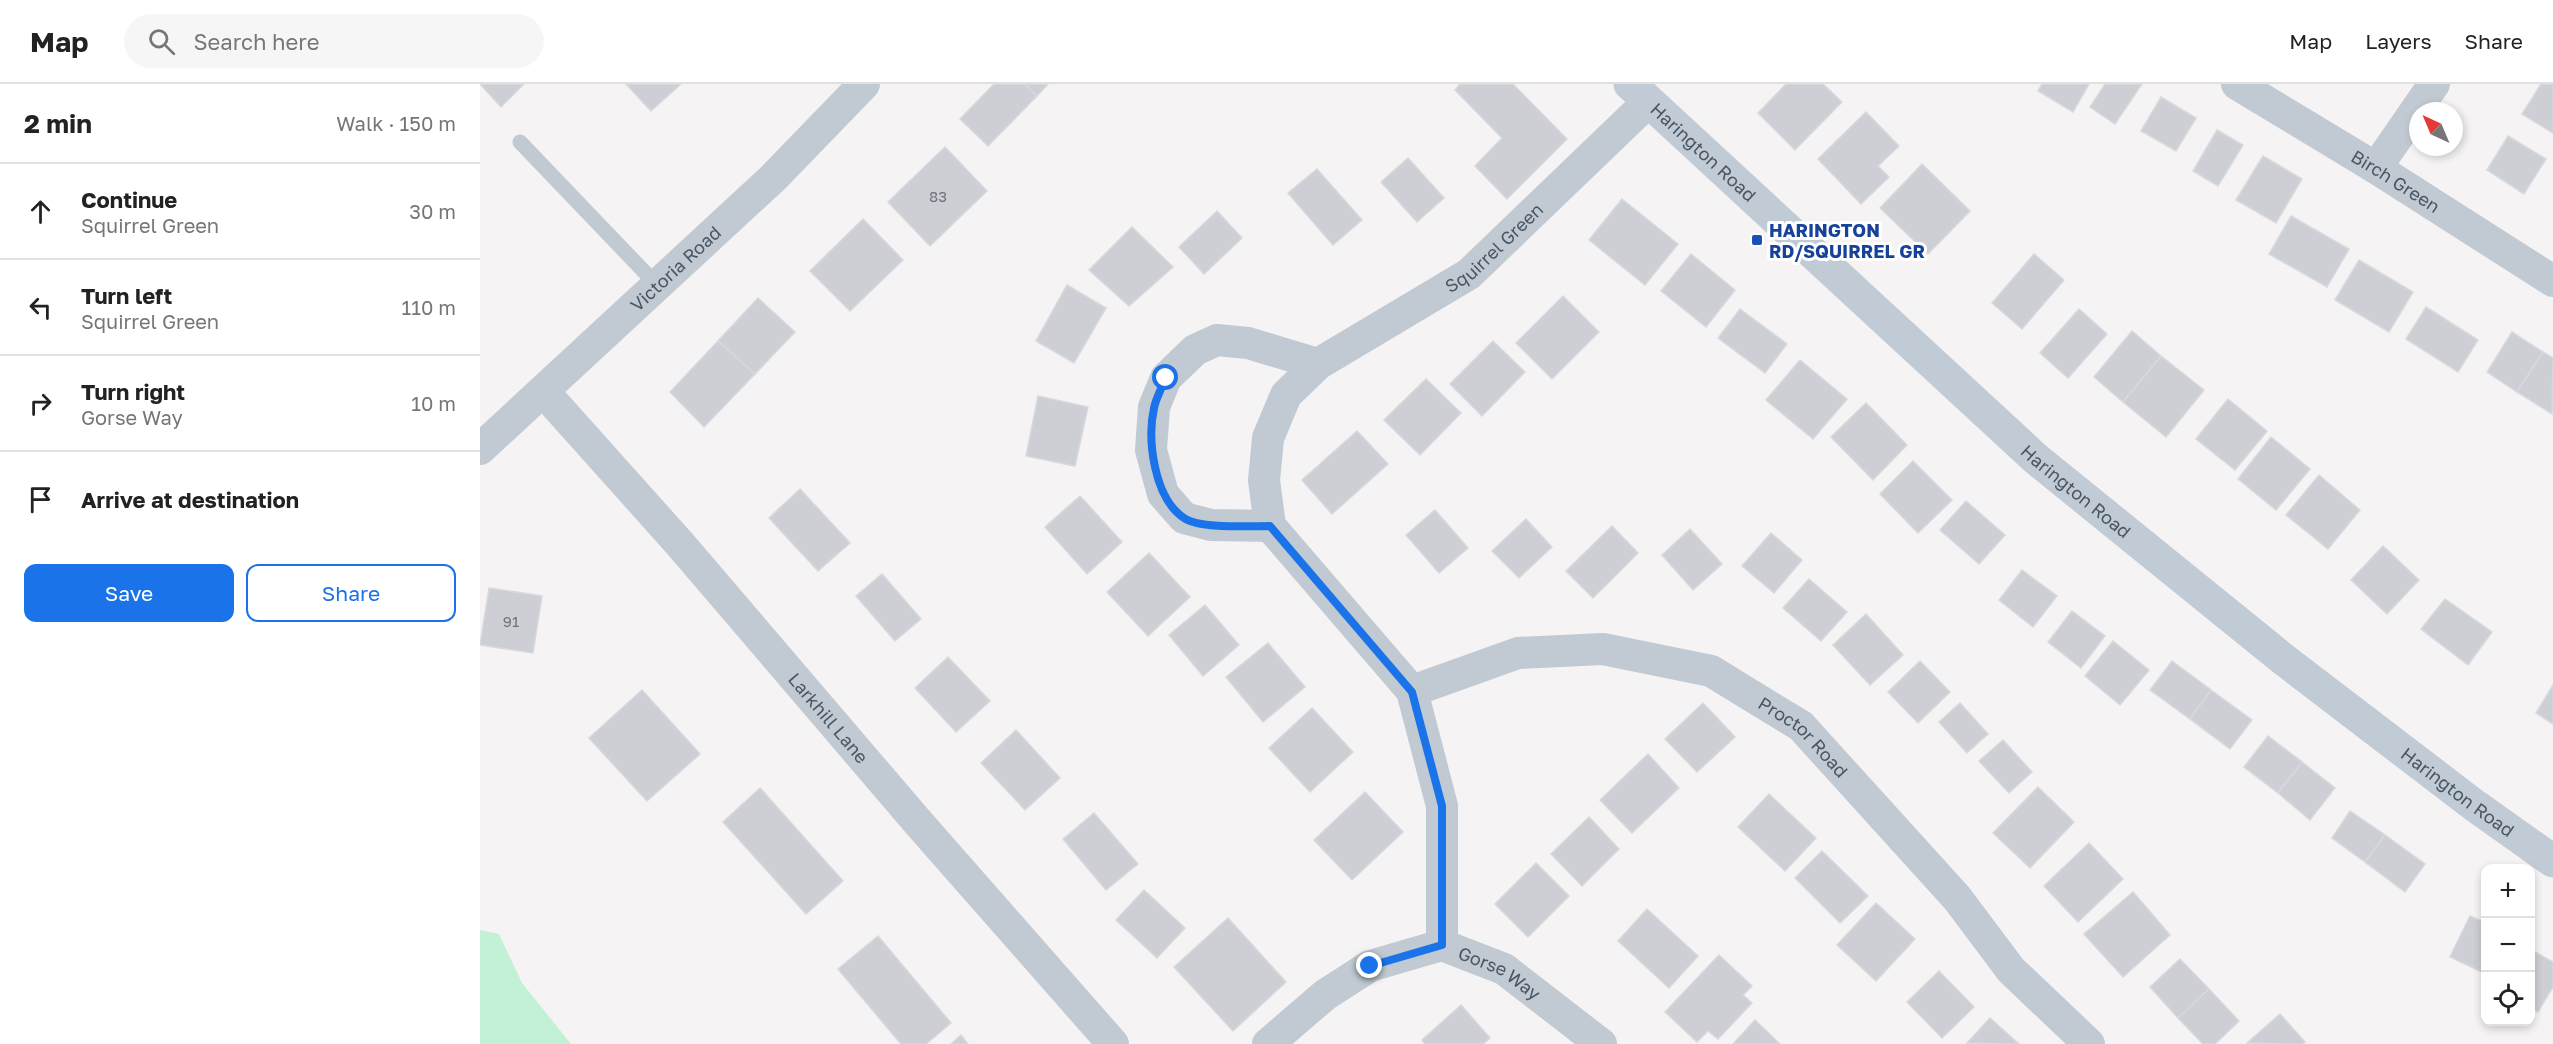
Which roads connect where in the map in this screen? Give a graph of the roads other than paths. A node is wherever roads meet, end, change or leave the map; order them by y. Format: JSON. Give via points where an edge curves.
{"nodes":[{"id":1,"x":864,"y":84,"type":"edge"},
{"id":2,"x":2237,"y":84,"type":"edge"},
{"id":3,"x":2434,"y":84,"type":"edge"},
{"id":4,"x":1639,"y":93,"type":"edge"},
{"id":5,"x":520,"y":142,"type":"dead end"},
{"id":6,"x":2376,"y":168,"type":"junction"},
{"id":7,"x":2553,"y":281,"type":"edge"},
{"id":8,"x":657,"y":285,"type":"junction"},
{"id":9,"x":1318,"y":364,"type":"junction"},
{"id":10,"x":543,"y":391,"type":"junction"},
{"id":11,"x":480,"y":449,"type":"edge"},
{"id":12,"x":1270,"y":526,"type":"junction"},
{"id":13,"x":1412,"y":692,"type":"junction"},
{"id":14,"x":2552,"y":858,"type":"edge"},
{"id":15,"x":1442,"y":945,"type":"junction"},
{"id":16,"x":1113,"y":1044,"type":"edge"},
{"id":17,"x":1268,"y":1044,"type":"edge"},
{"id":18,"x":1601,"y":1044,"type":"edge"},
{"id":19,"x":2089,"y":1044,"type":"edge"}],
"edges":[{"from":1,"to":8,"type":"street","name":"Victoria Road","via":[[773,178]]},
{"from":2,"to":6,"type":"street","name":"Birch Green"},
{"from":3,"to":6,"type":"street"},
{"from":4,"to":9,"type":"street","name":"Squirrel Green","via":[[1469,274]]},
{"from":4,"to":14,"type":"street","name":"Harington Road","via":[[2035,458],[2292,666],[2474,805]]},
{"from":5,"to":8,"type":"lane"},
{"from":6,"to":7,"type":"street","name":"Birch Green"},
{"from":8,"to":10,"type":"street","name":"Victoria Road"},
{"from":9,"to":12,"type":"street","name":"Squirrel Green","via":[[1286,395],[1268,438],[1264,480]]},
{"from":9,"to":12,"type":"street","via":[[1248,343],[1217,340],[1195,350],[1166,378],[1154,407],[1151,450],[1163,494],[1184,518],[1211,525]]},
{"from":10,"to":11,"type":"street","name":"Victoria Road"},
{"from":10,"to":16,"type":"street","name":"Larkhill Lane"},
{"from":12,"to":13,"type":"street"},
{"from":13,"to":15,"type":"street","via":[[1442,806]]},
{"from":13,"to":19,"type":"street","name":"Proctor Road","via":[[1518,653],[1604,649],[1711,671],[1801,726],[1957,898],[2011,970]]},
{"from":15,"to":17,"type":"street","name":"Gorse Way","via":[[1370,966],[1325,995]]},
{"from":15,"to":18,"type":"street","name":"Gorse Way","via":[[1504,969]]}]}
